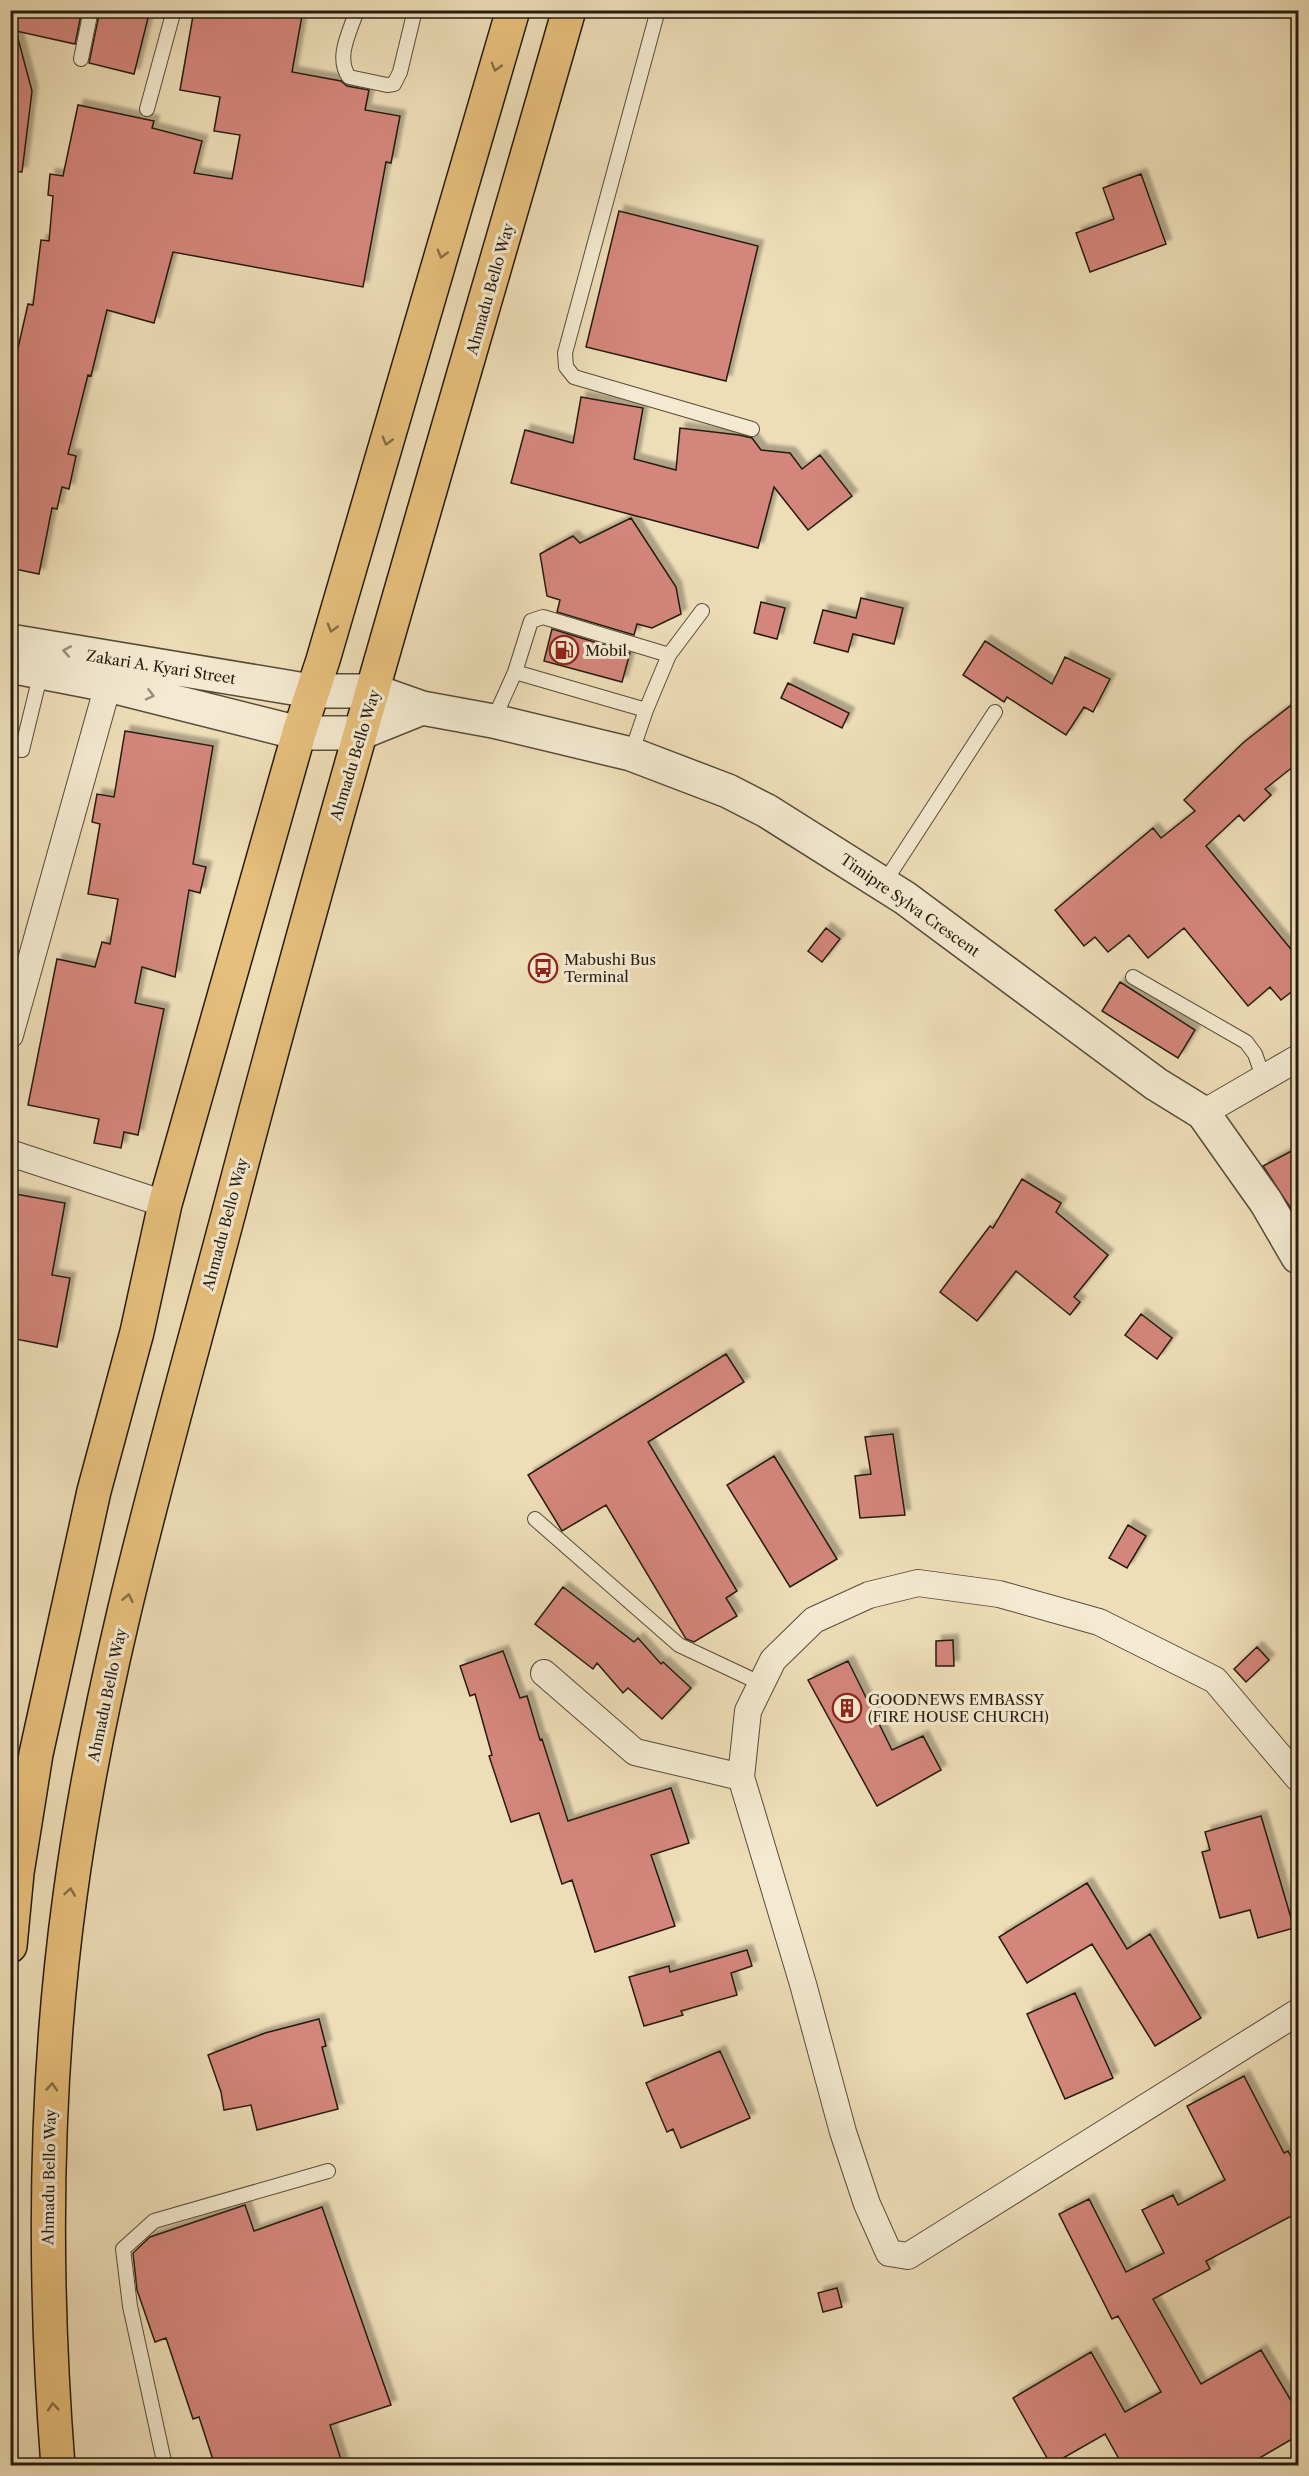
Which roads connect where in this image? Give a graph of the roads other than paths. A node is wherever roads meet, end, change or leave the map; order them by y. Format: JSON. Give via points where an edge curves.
{"nodes":[{"id":1,"x":91,"y":10,"type":"edge"},
{"id":2,"x":174,"y":10,"type":"edge"},
{"id":3,"x":357,"y":10,"type":"edge"},
{"id":4,"x":415,"y":10,"type":"edge"},
{"id":5,"x":513,"y":10,"type":"edge"},
{"id":6,"x":569,"y":10,"type":"edge"},
{"id":7,"x":658,"y":10,"type":"edge"},
{"id":8,"x":81,"y":59,"type":"dead end"},
{"id":9,"x":147,"y":109,"type":"dead end"},
{"id":10,"x":752,"y":429,"type":"dead end"},
{"id":11,"x":702,"y":611,"type":"dead end"},
{"id":12,"x":10,"y":641,"type":"edge"},
{"id":13,"x":669,"y":655,"type":"junction"},
{"id":14,"x":26,"y":669,"type":"edge"},
{"id":15,"x":515,"y":672,"type":"junction"},
{"id":16,"x":108,"y":685,"type":"junction"},
{"id":17,"x":311,"y":691,"type":"junction"},
{"id":18,"x":374,"y":691,"type":"junction"},
{"id":19,"x":422,"y":708,"type":"junction"},
{"id":20,"x":646,"y":710,"type":"junction"},
{"id":21,"x":995,"y":712,"type":"dead end"},
{"id":22,"x":493,"y":722,"type":"junction"},
{"id":23,"x":299,"y":733,"type":"junction"},
{"id":24,"x":360,"y":733,"type":"junction"},
{"id":25,"x":10,"y":748,"type":"edge"},
{"id":26,"x":631,"y":754,"type":"junction"},
{"id":27,"x":884,"y":883,"type":"junction"},
{"id":28,"x":1133,"y":977,"type":"dead end"},
{"id":29,"x":10,"y":1035,"type":"edge"},
{"id":30,"x":1299,"y":1058,"type":"edge"},
{"id":31,"x":1251,"y":1085,"type":"junction"},
{"id":32,"x":1203,"y":1113,"type":"junction"},
{"id":33,"x":10,"y":1153,"type":"edge"},
{"id":34,"x":165,"y":1204,"type":"junction"},
{"id":35,"x":1299,"y":1257,"type":"edge"},
{"id":36,"x":535,"y":1519,"type":"dead end"},
{"id":37,"x":544,"y":1673,"type":"dead end"},
{"id":38,"x":762,"y":1684,"type":"junction"},
{"id":39,"x":741,"y":1778,"type":"junction"},
{"id":40,"x":1299,"y":1778,"type":"edge"},
{"id":41,"x":10,"y":1946,"type":"edge"},
{"id":42,"x":1299,"y":2012,"type":"edge"},
{"id":43,"x":328,"y":2171,"type":"dead end"},
{"id":44,"x":58,"y":2466,"type":"edge"},
{"id":45,"x":165,"y":2466,"type":"edge"}],
"edges":[{"from":1,"to":8,"type":"lane"},
{"from":2,"to":9,"type":"lane"},
{"from":3,"to":4,"type":"lane","via":[[342,56],[342,68],[349,77],[387,85],[394,84],[400,72]]},
{"from":5,"to":17,"type":"main road","one_way":true},
{"from":6,"to":18,"type":"main road","name":"Ahmadu Bello Way"},
{"from":7,"to":10,"type":"lane","via":[[565,352],[566,367],[574,377]]},
{"from":11,"to":13,"type":"lane"},
{"from":17,"to":12,"type":"street","name":"Zakari A. Kyari Street","one_way":true},
{"from":13,"to":15,"type":"lane","via":[[543,617],[531,621]]},
{"from":13,"to":20,"type":"lane"},
{"from":14,"to":16,"type":"street","name":"Zakari A. Kyari Street"},
{"from":14,"to":25,"type":"lane","via":[[22,750]]},
{"from":15,"to":20,"type":"lane"},
{"from":15,"to":22,"type":"lane"},
{"from":16,"to":23,"type":"street","name":"Zakari A. Kyari Street","one_way":true},
{"from":16,"to":29,"type":"street"},
{"from":17,"to":18,"type":"street","name":"Timipre Sylva Crescent"},
{"from":17,"to":23,"type":"main road"},
{"from":18,"to":19,"type":"street","name":"Timipre Sylva Crescent"},
{"from":18,"to":24,"type":"main road","name":"Ahmadu Bello Way"},
{"from":19,"to":22,"type":"street","name":"Timipre Sylva Crescent"},
{"from":19,"to":24,"type":"street"},
{"from":20,"to":26,"type":"lane"},
{"from":21,"to":27,"type":"lane"},
{"from":22,"to":26,"type":"street","name":"Timipre Sylva Crescent"},
{"from":23,"to":24,"type":"street"},
{"from":23,"to":34,"type":"main road"},
{"from":44,"to":24,"type":"main road","name":"Ahmadu Bello Way","one_way":true,"via":[[47,2278],[50,2112],[70,1893],[96,1741],[166,1439]]},
{"from":26,"to":27,"type":"street","name":"Timipre Sylva Crescent","via":[[728,791]]},
{"from":27,"to":32,"type":"street","name":"Timipre Sylva Crescent","via":[[1156,1084]]},
{"from":28,"to":31,"type":"lane","via":[[1246,1042],[1261,1071]]},
{"from":30,"to":31,"type":"street"},
{"from":31,"to":32,"type":"street"},
{"from":32,"to":35,"type":"street","name":"Timipre Sylva Crescent","via":[[1266,1202]]},
{"from":33,"to":34,"type":"street"},
{"from":34,"to":41,"type":"main road","via":[[137,1332],[94,1491],[36,1754]]},
{"from":36,"to":38,"type":"lane","via":[[679,1645]]},
{"from":37,"to":39,"type":"street","via":[[635,1752]]},
{"from":38,"to":39,"type":"street","via":[[748,1711]]},
{"from":38,"to":40,"type":"street","via":[[773,1660],[814,1620],[869,1595],[918,1583],[999,1594],[1099,1622],[1215,1680]]},
{"from":39,"to":42,"type":"street","via":[[843,2132],[867,2204],[889,2253],[908,2256]]},
{"from":43,"to":45,"type":"lane","via":[[154,2221],[123,2249],[130,2306]]}]}
